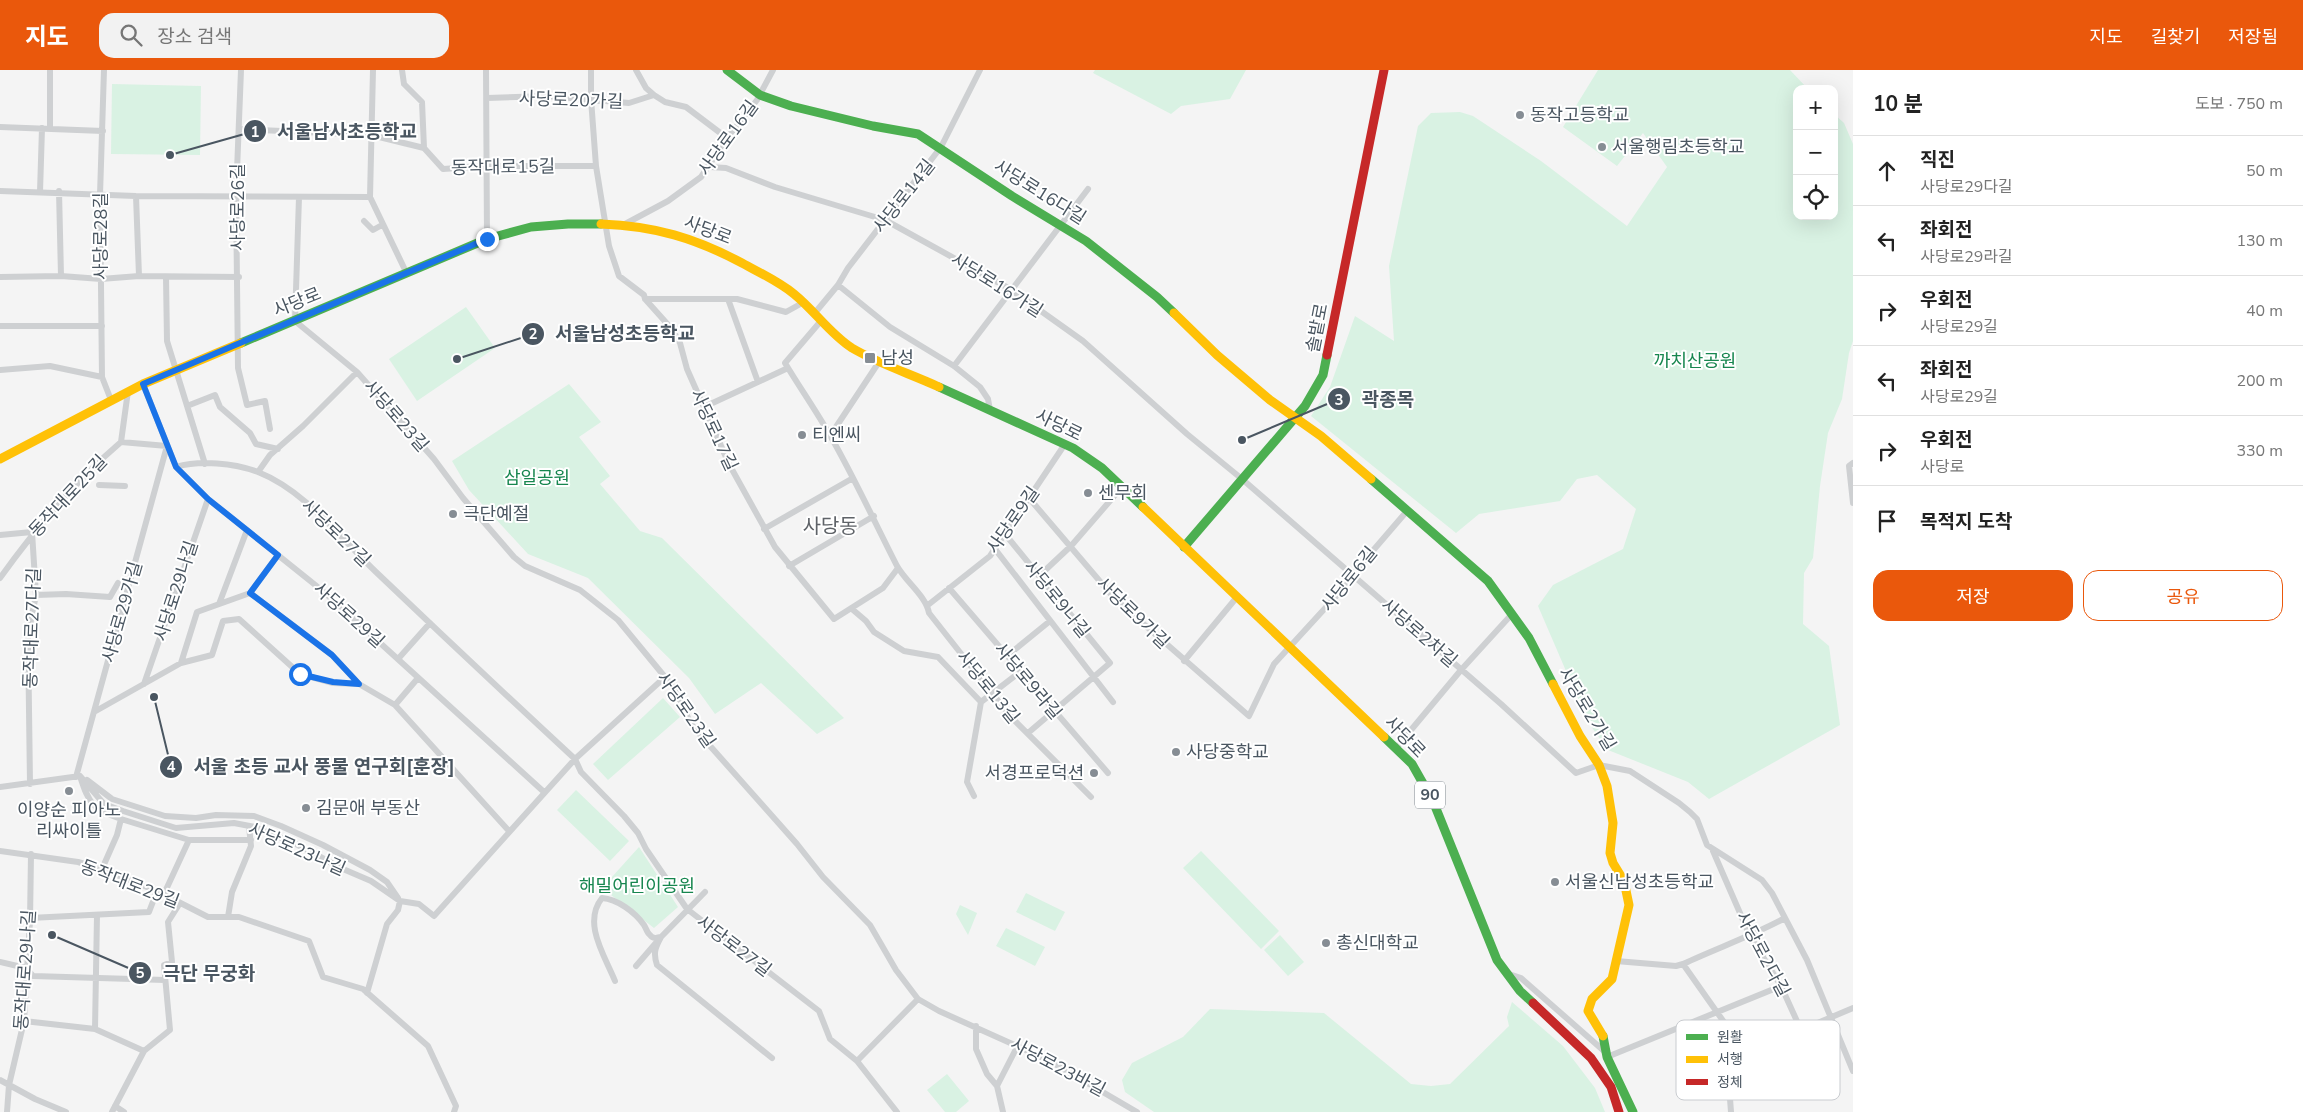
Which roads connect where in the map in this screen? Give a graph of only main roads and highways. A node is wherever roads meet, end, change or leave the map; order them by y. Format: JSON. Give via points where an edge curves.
{"nodes":[{"id":1,"x":727,"y":70,"type":"edge"},
{"id":2,"x":1384,"y":70,"type":"edge"},
{"id":3,"x":1296,"y":417,"type":"junction"},
{"id":4,"x":0,"y":459,"type":"edge"},
{"id":5,"x":1184,"y":547,"type":"junction"},
{"id":6,"x":1620,"y":1112,"type":"edge"},
{"id":7,"x":1633,"y":1112,"type":"edge"}],
"edges":[{"from":1,"to":3,"type":"main road","name":"사당로16다길","via":[[760,95],[791,106],[918,134],[941,148],[1086,241],[1157,297],[1270,400]]},
{"from":2,"to":3,"type":"main road","name":"솔밭로","via":[[1328,358],[1316,390]]},
{"from":3,"to":5,"type":"main road","name":"솔밭로"},
{"from":3,"to":7,"type":"main road","name":"사당로2가길","via":[[1488,581],[1519,621],[1570,718],[1599,765],[1607,786],[1613,823],[1610,853],[1628,897],[1621,946],[1612,979],[1592,999],[1588,1011],[1602,1033],[1606,1054]]},
{"from":4,"to":5,"type":"main road","name":"사당로","number":"90","via":[[143,384],[487,239],[542,226],[622,226],[661,231],[716,249],[780,283],[804,302],[820,322],[844,343],[879,362],[1065,444],[1087,457],[1122,487]]},
{"from":5,"to":6,"type":"main road","name":"사당로","number":"90","via":[[1412,764],[1433,801],[1496,960],[1520,991],[1591,1058],[1611,1087]]}]}
